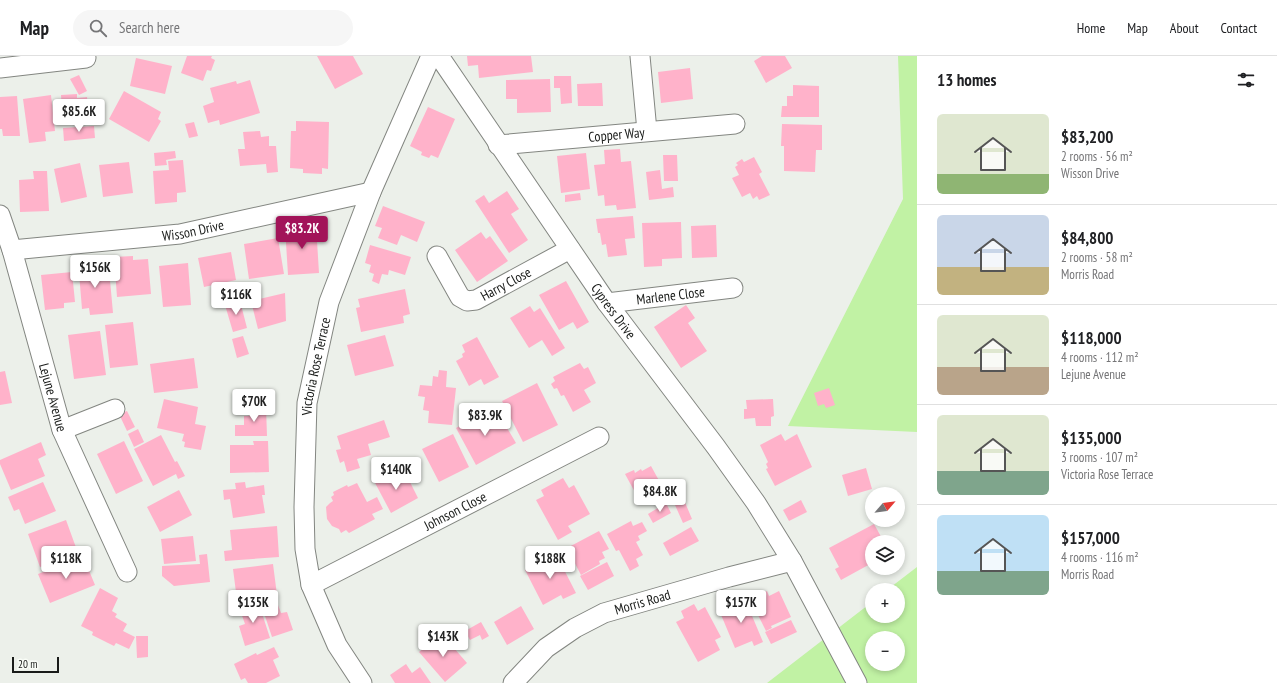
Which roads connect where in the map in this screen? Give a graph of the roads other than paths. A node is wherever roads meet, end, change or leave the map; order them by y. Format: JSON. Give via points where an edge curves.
{"nodes":[{"id":1,"x":431,"y":56,"type":"edge"},
{"id":2,"x":439,"y":56,"type":"edge"},
{"id":3,"x":640,"y":56,"type":"edge"},
{"id":4,"x":86,"y":58,"type":"dead end"},
{"id":5,"x":0,"y":68,"type":"edge"},
{"id":6,"x":735,"y":124,"type":"dead end"},
{"id":7,"x":646,"y":132,"type":"junction"},
{"id":8,"x":498,"y":145,"type":"junction"},
{"id":9,"x":371,"y":192,"type":"junction"},
{"id":10,"x":0,"y":215,"type":"edge"},
{"id":11,"x":570,"y":249,"type":"junction"},
{"id":12,"x":12,"y":250,"type":"junction"},
{"id":13,"x":437,"y":256,"type":"dead end"},
{"id":14,"x":733,"y":288,"type":"dead end"},
{"id":15,"x":607,"y":303,"type":"junction"},
{"id":16,"x":115,"y":409,"type":"dead end"},
{"id":17,"x":62,"y":430,"type":"junction"},
{"id":18,"x":599,"y":437,"type":"dead end"},
{"id":19,"x":792,"y":561,"type":"junction"},
{"id":20,"x":127,"y":572,"type":"dead end"},
{"id":21,"x":311,"y":585,"type":"junction"},
{"id":22,"x":362,"y":683,"type":"edge"},
{"id":23,"x":513,"y":683,"type":"edge"},
{"id":24,"x":857,"y":683,"type":"edge"}],
"edges":[{"from":1,"to":9,"type":"street","name":"Victoria Rose Terrace"},
{"from":2,"to":8,"type":"street","name":"Cypress Drive"},
{"from":3,"to":7,"type":"street"},
{"from":4,"to":5,"type":"street"},
{"from":6,"to":7,"type":"street","name":"Copper Way"},
{"from":7,"to":8,"type":"street","name":"Copper Way"},
{"from":8,"to":11,"type":"street","name":"Cypress Drive"},
{"from":9,"to":12,"type":"street","name":"Wisson Drive","via":[[180,234]]},
{"from":9,"to":21,"type":"street","name":"Victoria Rose Terrace","via":[[329,302],[307,403],[304,507],[305,550]]},
{"from":10,"to":12,"type":"street","name":"Lejune Avenue"},
{"from":11,"to":13,"type":"street","name":"Harry Close","via":[[476,300],[467,301],[460,297]]},
{"from":11,"to":15,"type":"street","name":"Cypress Drive"},
{"from":12,"to":17,"type":"street","name":"Lejune Avenue"},
{"from":14,"to":15,"type":"street","name":"Marlene Close"},
{"from":15,"to":19,"type":"street","name":"Cypress Drive","via":[[716,447],[756,503]]},
{"from":16,"to":17,"type":"street"},
{"from":17,"to":20,"type":"street","name":"Lejune Avenue"},
{"from":18,"to":21,"type":"street","name":"Johnson Close"},
{"from":19,"to":23,"type":"street","name":"Morris Road","via":[[604,614],[575,628],[546,648]]},
{"from":19,"to":24,"type":"street","name":"Cypress Drive"},
{"from":21,"to":22,"type":"street","name":"Victoria Rose Terrace","via":[[337,645]]}]}
